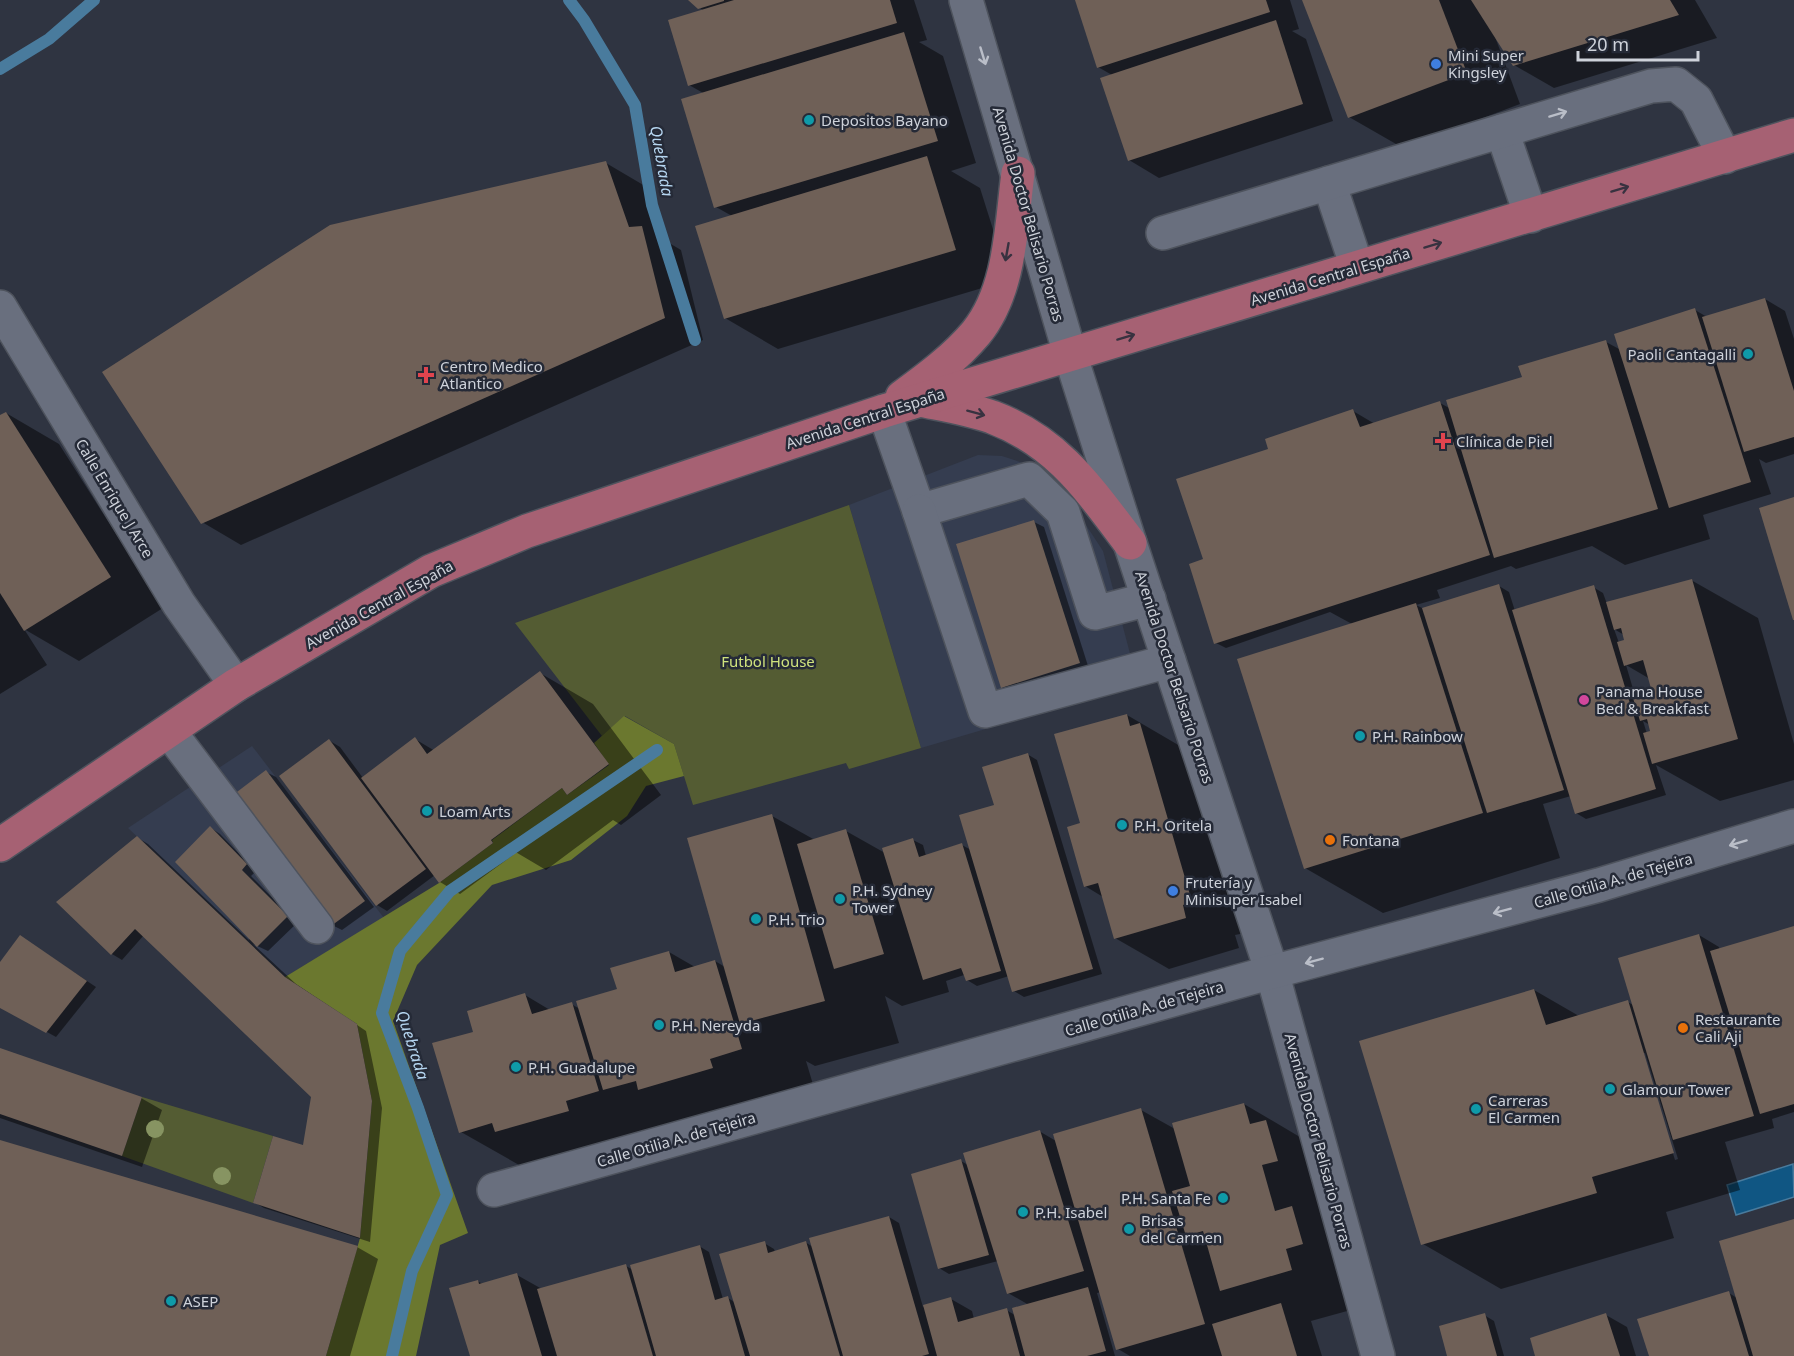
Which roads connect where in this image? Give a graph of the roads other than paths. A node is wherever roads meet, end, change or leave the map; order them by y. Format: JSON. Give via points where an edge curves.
{"nodes":[{"id":1,"x":966,"y":0,"type":"edge"},
{"id":2,"x":1502,"y":131,"type":"junction"},
{"id":3,"x":1794,"y":135,"type":"edge"},
{"id":4,"x":1725,"y":157,"type":"junction"},
{"id":5,"x":1018,"y":173,"type":"junction"},
{"id":6,"x":1329,"y":183,"type":"junction"},
{"id":7,"x":1531,"y":216,"type":"junction"},
{"id":8,"x":1163,"y":233,"type":"dead end"},
{"id":9,"x":1357,"y":267,"type":"junction"},
{"id":10,"x":0,"y":307,"type":"edge"},
{"id":11,"x":1070,"y":354,"type":"junction"},
{"id":12,"x":918,"y":400,"type":"junction"},
{"id":13,"x":884,"y":411,"type":"junction"},
{"id":14,"x":919,"y":511,"type":"junction"},
{"id":15,"x":1130,"y":543,"type":"junction"},
{"id":16,"x":1149,"y":599,"type":"junction"},
{"id":17,"x":1169,"y":661,"type":"junction"},
{"id":18,"x":236,"y":685,"type":"junction"},
{"id":19,"x":169,"y":731,"type":"junction"},
{"id":20,"x":1794,"y":826,"type":"edge"},
{"id":21,"x":0,"y":845,"type":"edge"},
{"id":22,"x":317,"y":927,"type":"dead end"},
{"id":23,"x":1272,"y":972,"type":"junction"},
{"id":24,"x":494,"y":1190,"type":"dead end"},
{"id":25,"x":1378,"y":1356,"type":"edge"}],
"edges":[{"from":1,"to":5,"type":"street","name":"Avenida Doctor Belisario Porras","one_way":true},
{"from":2,"to":4,"type":"street","one_way":true,"via":[[1651,86],[1676,84],[1696,100]]},
{"from":2,"to":6,"type":"street"},
{"from":2,"to":7,"type":"street"},
{"from":3,"to":4,"type":"main road","name":"Avenida Central España"},
{"from":7,"to":4,"type":"main road","name":"Avenida Central España","one_way":true},
{"from":5,"to":11,"type":"street","name":"Avenida Doctor Belisario Porras"},
{"from":5,"to":13,"type":"main road","one_way":true,"via":[[1004,269],[988,313],[957,352]]},
{"from":6,"to":8,"type":"street"},
{"from":6,"to":9,"type":"street"},
{"from":9,"to":7,"type":"main road","name":"Avenida Central España","one_way":true},
{"from":11,"to":9,"type":"main road","name":"Avenida Central España","one_way":true},
{"from":10,"to":18,"type":"street","name":"Calle Enrique J Arce","via":[[179,604]]},
{"from":11,"to":12,"type":"main road","name":"Avenida Central España"},
{"from":11,"to":15,"type":"street","name":"Avenida Doctor Belisario Porras"},
{"from":12,"to":13,"type":"main road","name":"Avenida Central España"},
{"from":12,"to":15,"type":"main road","one_way":true,"via":[[991,417],[1018,428],[1069,465]]},
{"from":13,"to":14,"type":"street"},
{"from":13,"to":18,"type":"main road","name":"Avenida Central España","via":[[527,531],[431,571]]},
{"from":14,"to":16,"type":"street","via":[[1029,479],[1063,512],[1095,613]]},
{"from":14,"to":17,"type":"street","via":[[985,711]]},
{"from":15,"to":16,"type":"street","name":"Avenida Doctor Belisario Porras"},
{"from":16,"to":17,"type":"street","name":"Avenida Doctor Belisario Porras"},
{"from":17,"to":23,"type":"street","name":"Avenida Doctor Belisario Porras"},
{"from":18,"to":19,"type":"main road","name":"Avenida Central España"},
{"from":19,"to":21,"type":"main road","name":"Avenida Central España"},
{"from":19,"to":22,"type":"street"},
{"from":20,"to":23,"type":"street","name":"Calle Otilia A. de Tejeira","one_way":true,"via":[[1599,885]]},
{"from":23,"to":24,"type":"street","name":"Calle Otilia A. de Tejeira"},
{"from":23,"to":25,"type":"street","name":"Avenida Doctor Belisario Porras"}]}
